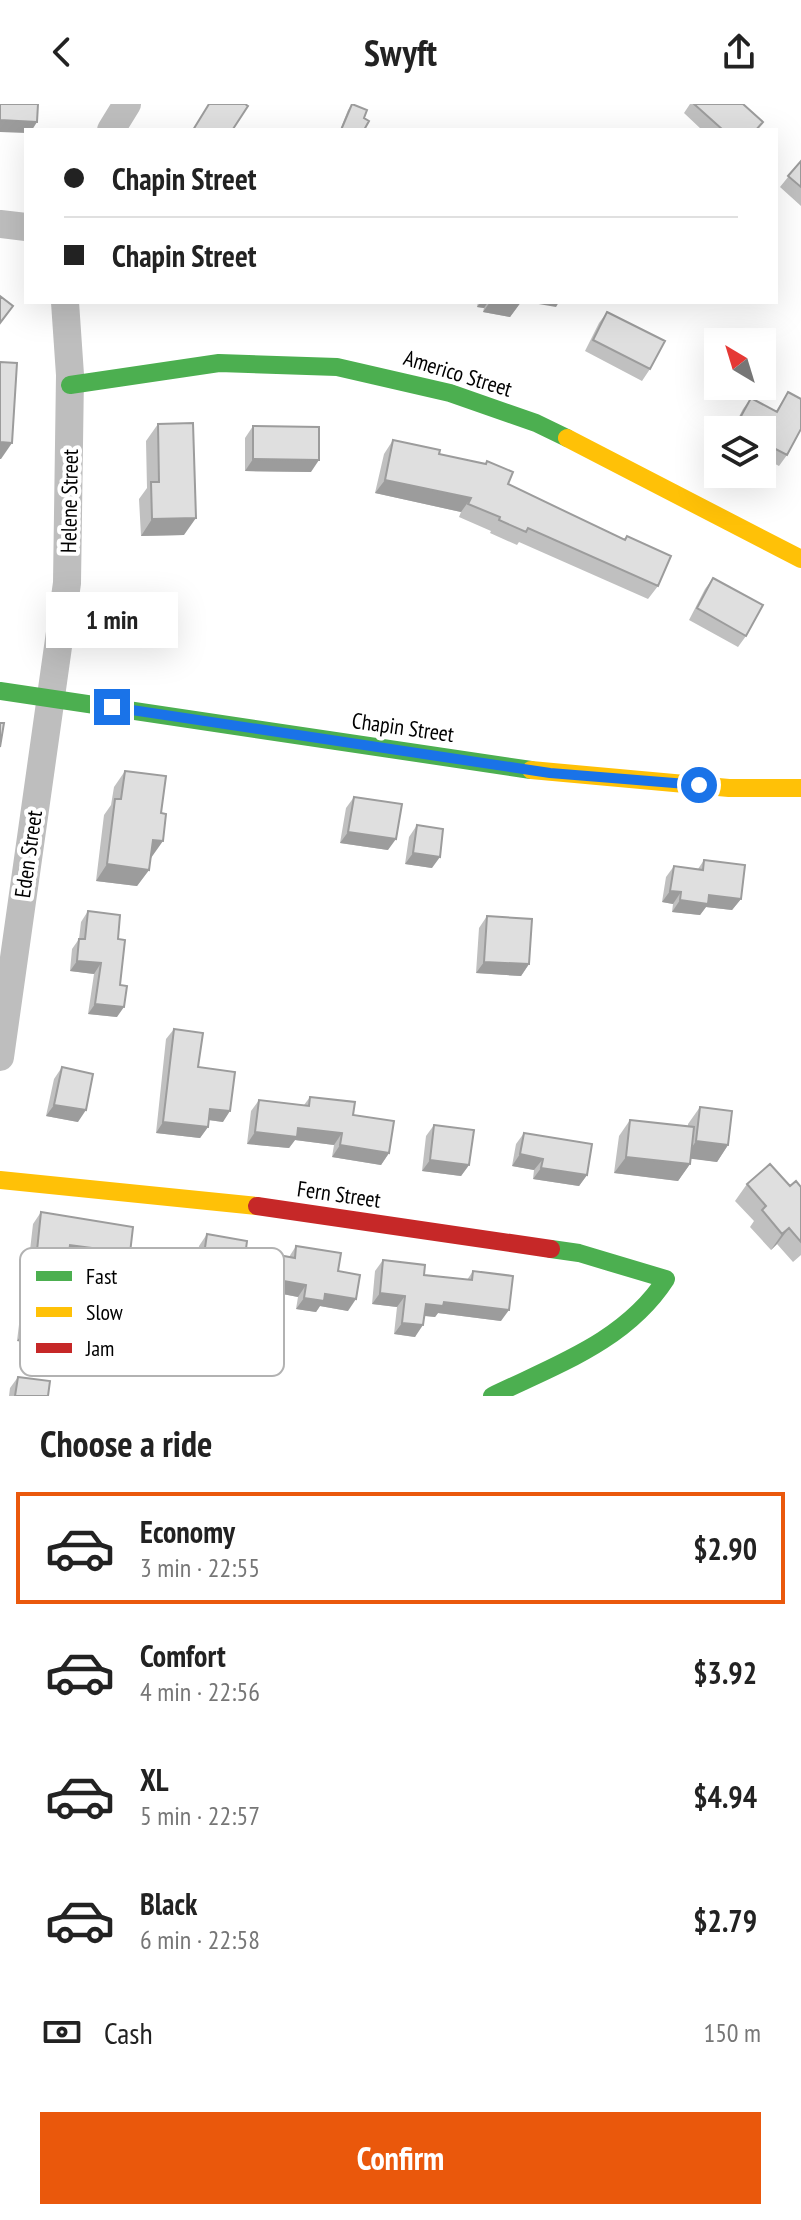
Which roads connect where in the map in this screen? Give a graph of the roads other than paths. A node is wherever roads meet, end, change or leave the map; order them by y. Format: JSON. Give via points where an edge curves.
{"nodes":[{"id":1,"x":127,"y":104,"type":"edge"},
{"id":2,"x":112,"y":128,"type":"edge"},
{"id":3,"x":0,"y":224,"type":"edge"},
{"id":4,"x":24,"y":227,"type":"edge"},
{"id":5,"x":65,"y":304,"type":"edge"},
{"id":6,"x":70,"y":385,"type":"junction"},
{"id":7,"x":801,"y":559,"type":"edge"},
{"id":8,"x":0,"y":691,"type":"edge"},
{"id":9,"x":50,"y":698,"type":"junction"},
{"id":10,"x":801,"y":788,"type":"edge"},
{"id":11,"x":0,"y":1057,"type":"edge"},
{"id":12,"x":0,"y":1180,"type":"edge"},
{"id":13,"x":492,"y":1396,"type":"edge"}],
"edges":[{"from":1,"to":2,"type":"street"},
{"from":3,"to":4,"type":"street"},
{"from":5,"to":6,"type":"street","name":"Helene Street"},
{"from":6,"to":7,"type":"street","name":"Americo Street","via":[[219,363],[337,367],[391,378],[536,423]]},
{"from":6,"to":9,"type":"street","name":"Helene Street","via":[[67,583]]},
{"from":8,"to":9,"type":"street","name":"Chapin Street"},
{"from":9,"to":10,"type":"street","name":"Chapin Street","via":[[550,773],[729,788]]},
{"from":9,"to":11,"type":"street","name":"Eden Street"},
{"from":12,"to":13,"type":"street","name":"Fern Street","via":[[231,1202],[579,1253],[666,1279],[656,1300],[590,1350]]}]}
